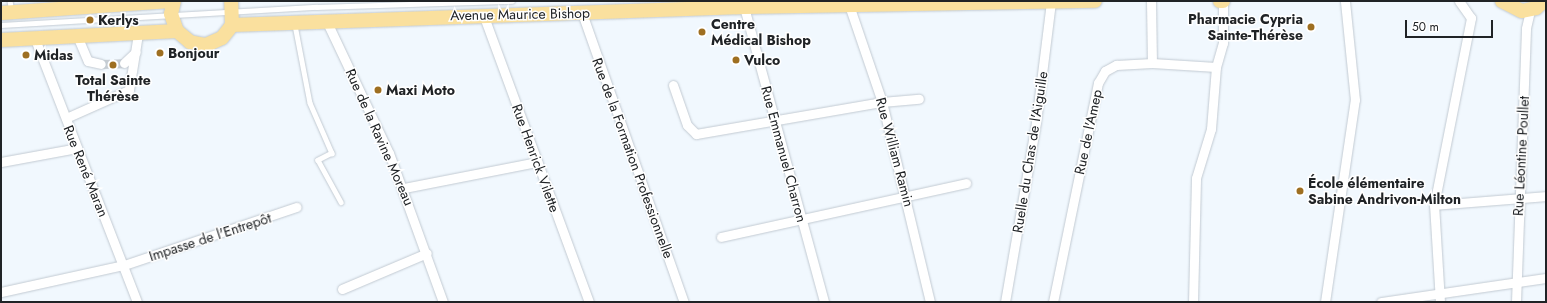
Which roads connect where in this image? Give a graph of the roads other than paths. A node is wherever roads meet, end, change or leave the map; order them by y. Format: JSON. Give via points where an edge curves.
{"nodes":[{"id":1,"x":512,"y":1,"type":"edge"},
{"id":2,"x":1051,"y":1,"type":"edge"},
{"id":3,"x":1096,"y":1,"type":"edge"},
{"id":4,"x":1151,"y":1,"type":"edge"},
{"id":5,"x":1222,"y":1,"type":"edge"},
{"id":6,"x":1345,"y":1,"type":"edge"},
{"id":7,"x":1459,"y":1,"type":"edge"},
{"id":8,"x":1502,"y":1,"type":"edge"},
{"id":9,"x":79,"y":4,"type":"edge"},
{"id":10,"x":849,"y":5,"type":"junction"},
{"id":11,"x":1540,"y":5,"type":"edge"},
{"id":12,"x":172,"y":6,"type":"edge"},
{"id":13,"x":232,"y":6,"type":"edge"},
{"id":14,"x":744,"y":7,"type":"junction"},
{"id":15,"x":7,"y":9,"type":"edge"},
{"id":16,"x":582,"y":13,"type":"junction"},
{"id":17,"x":483,"y":14,"type":"junction"},
{"id":18,"x":326,"y":20,"type":"junction"},
{"id":19,"x":294,"y":22,"type":"junction"},
{"id":20,"x":232,"y":25,"type":"junction"},
{"id":21,"x":1,"y":26,"type":"edge"},
{"id":22,"x":177,"y":31,"type":"junction"},
{"id":23,"x":138,"y":34,"type":"junction"},
{"id":24,"x":78,"y":38,"type":"junction"},
{"id":25,"x":35,"y":39,"type":"junction"},
{"id":26,"x":1,"y":40,"type":"edge"},
{"id":27,"x":136,"y":52,"type":"junction"},
{"id":28,"x":124,"y":63,"type":"tunnel mouth"},
{"id":29,"x":1152,"y":63,"type":"junction"},
{"id":30,"x":101,"y":64,"type":"tunnel mouth"},
{"id":31,"x":1216,"y":67,"type":"junction"},
{"id":32,"x":673,"y":86,"type":"dead end"},
{"id":33,"x":919,"y":99,"type":"dead end"},
{"id":34,"x":882,"y":102,"type":"junction"},
{"id":35,"x":66,"y":118,"type":"junction"},
{"id":36,"x":775,"y":121,"type":"junction"},
{"id":37,"x":77,"y":148,"type":"junction"},
{"id":38,"x":1,"y":162,"type":"edge"},
{"id":39,"x":538,"y":162,"type":"junction"},
{"id":40,"x":966,"y":183,"type":"dead end"},
{"id":41,"x":404,"y":188,"type":"junction"},
{"id":42,"x":1546,"y":196,"type":"edge"},
{"id":43,"x":908,"y":197,"type":"junction"},
{"id":44,"x":1518,"y":199,"type":"junction"},
{"id":45,"x":341,"y":202,"type":"dead end"},
{"id":46,"x":1434,"y":205,"type":"junction"},
{"id":47,"x":296,"y":207,"type":"dead end"},
{"id":48,"x":802,"y":217,"type":"junction"},
{"id":49,"x":721,"y":236,"type":"dead end"},
{"id":50,"x":427,"y":252,"type":"junction"},
{"id":51,"x":124,"y":265,"type":"junction"},
{"id":52,"x":1546,"y":278,"type":"edge"},
{"id":53,"x":1517,"y":281,"type":"junction"},
{"id":54,"x":342,"y":289,"type":"dead end"},
{"id":55,"x":1,"y":292,"type":"edge"},
{"id":56,"x":1439,"y":292,"type":"junction"},
{"id":57,"x":137,"y":302,"type":"edge"},
{"id":58,"x":444,"y":302,"type":"edge"},
{"id":59,"x":589,"y":302,"type":"edge"},
{"id":60,"x":684,"y":302,"type":"edge"},
{"id":61,"x":824,"y":302,"type":"edge"},
{"id":62,"x":930,"y":302,"type":"edge"},
{"id":63,"x":1005,"y":302,"type":"edge"},
{"id":64,"x":1053,"y":302,"type":"edge"},
{"id":65,"x":1193,"y":302,"type":"edge"},
{"id":66,"x":1325,"y":302,"type":"edge"},
{"id":67,"x":1381,"y":302,"type":"edge"},
{"id":68,"x":1440,"y":302,"type":"edge"},
{"id":69,"x":1516,"y":302,"type":"edge"}],
"edges":[{"from":1,"to":13,"type":"lane"},
{"from":2,"to":3,"type":"main road","name":"Avenue Maurice Bishop"},
{"from":2,"to":10,"type":"main road","name":"Avenue Maurice Bishop"},
{"from":2,"to":63,"type":"street","name":"Ruelle du Chas de l'Aiguille","via":[[1036,122]]},
{"from":4,"to":29,"type":"street"},
{"from":5,"to":31,"type":"street","via":[[1223,43]]},
{"from":6,"to":66,"type":"street","via":[[1355,100]]},
{"from":7,"to":46,"type":"street","via":[[1471,18]]},
{"from":8,"to":11,"type":"main road","via":[[1514,10]]},
{"from":9,"to":12,"type":"main road"},
{"from":9,"to":15,"type":"main road"},
{"from":10,"to":14,"type":"main road","name":"Avenue Maurice Bishop"},
{"from":10,"to":34,"type":"street","name":"Rue William Ramin"},
{"from":11,"to":44,"type":"street","name":"Rue Léontine Poullet","via":[[1526,28]]},
{"from":12,"to":13,"type":"lane"},
{"from":12,"to":21,"type":"lane"},
{"from":12,"to":22,"type":"main road"},
{"from":13,"to":20,"type":"main road"},
{"from":14,"to":16,"type":"main road","name":"Avenue Maurice Bishop"},
{"from":14,"to":36,"type":"street","name":"Rue Emmanuel Charron"},
{"from":16,"to":17,"type":"main road","name":"Avenue Maurice Bishop"},
{"from":16,"to":60,"type":"street","name":"Rue de la Formation Professionnelle"},
{"from":17,"to":18,"type":"main road","name":"Avenue Maurice Bishop"},
{"from":17,"to":39,"type":"street","name":"Rue Henrick Vilette"},
{"from":18,"to":19,"type":"main road","name":"Avenue Maurice Bishop"},
{"from":18,"to":41,"type":"street","name":"Rue de la Ravine Moreau"},
{"from":19,"to":20,"type":"main road","name":"Avenue Maurice Bishop"},
{"from":19,"to":45,"type":"lane","via":[[310,103],[332,153],[318,160]]},
{"from":20,"to":22,"type":"main road","via":[[222,38],[206,45],[190,42]]},
{"from":22,"to":23,"type":"main road"},
{"from":23,"to":24,"type":"main road"},
{"from":23,"to":27,"type":"street"},
{"from":24,"to":25,"type":"main road"},
{"from":24,"to":30,"type":"street","via":[[88,61]]},
{"from":25,"to":26,"type":"main road"},
{"from":25,"to":35,"type":"street","name":"Rue René Maran"},
{"from":27,"to":28,"type":"street"},
{"from":27,"to":35,"type":"street","via":[[129,90]]},
{"from":29,"to":31,"type":"street","name":"Rue de l'Amep"},
{"from":29,"to":64,"type":"street","name":"Rue de l'Amep","via":[[1116,65],[1105,71],[1098,83]]},
{"from":31,"to":65,"type":"street","via":[[1211,130],[1196,178]]},
{"from":32,"to":36,"type":"street","via":[[692,133]]},
{"from":33,"to":34,"type":"street"},
{"from":34,"to":36,"type":"street"},
{"from":34,"to":43,"type":"street","name":"Rue William Ramin"},
{"from":35,"to":37,"type":"street","name":"Rue René Maran"},
{"from":36,"to":48,"type":"street","name":"Rue Emmanuel Charron"},
{"from":37,"to":38,"type":"street"},
{"from":37,"to":51,"type":"street","name":"Rue René Maran"},
{"from":39,"to":41,"type":"street"},
{"from":39,"to":59,"type":"street","name":"Rue Henrick Vilette"},
{"from":40,"to":43,"type":"street"},
{"from":41,"to":50,"type":"street","name":"Rue de la Ravine Moreau"},
{"from":42,"to":44,"type":"street"},
{"from":43,"to":48,"type":"street"},
{"from":43,"to":62,"type":"street","name":"Rue William Ramin"},
{"from":44,"to":46,"type":"street"},
{"from":44,"to":53,"type":"street","name":"Rue Léontine Poullet"},
{"from":46,"to":56,"type":"street"},
{"from":47,"to":51,"type":"street","name":"Impasse de l'Entrepôt"},
{"from":48,"to":49,"type":"street"},
{"from":48,"to":61,"type":"street","name":"Rue Emmanuel Charron"},
{"from":50,"to":54,"type":"street"},
{"from":50,"to":58,"type":"street","name":"Rue de la Ravine Moreau"},
{"from":51,"to":55,"type":"street","name":"Impasse de l'Entrepôt"},
{"from":51,"to":57,"type":"street","name":"Rue René Maran"},
{"from":52,"to":53,"type":"street"},
{"from":53,"to":56,"type":"street"},
{"from":53,"to":69,"type":"street","name":"Rue Léontine Poullet"},
{"from":56,"to":67,"type":"street"},
{"from":56,"to":68,"type":"street"}]}
